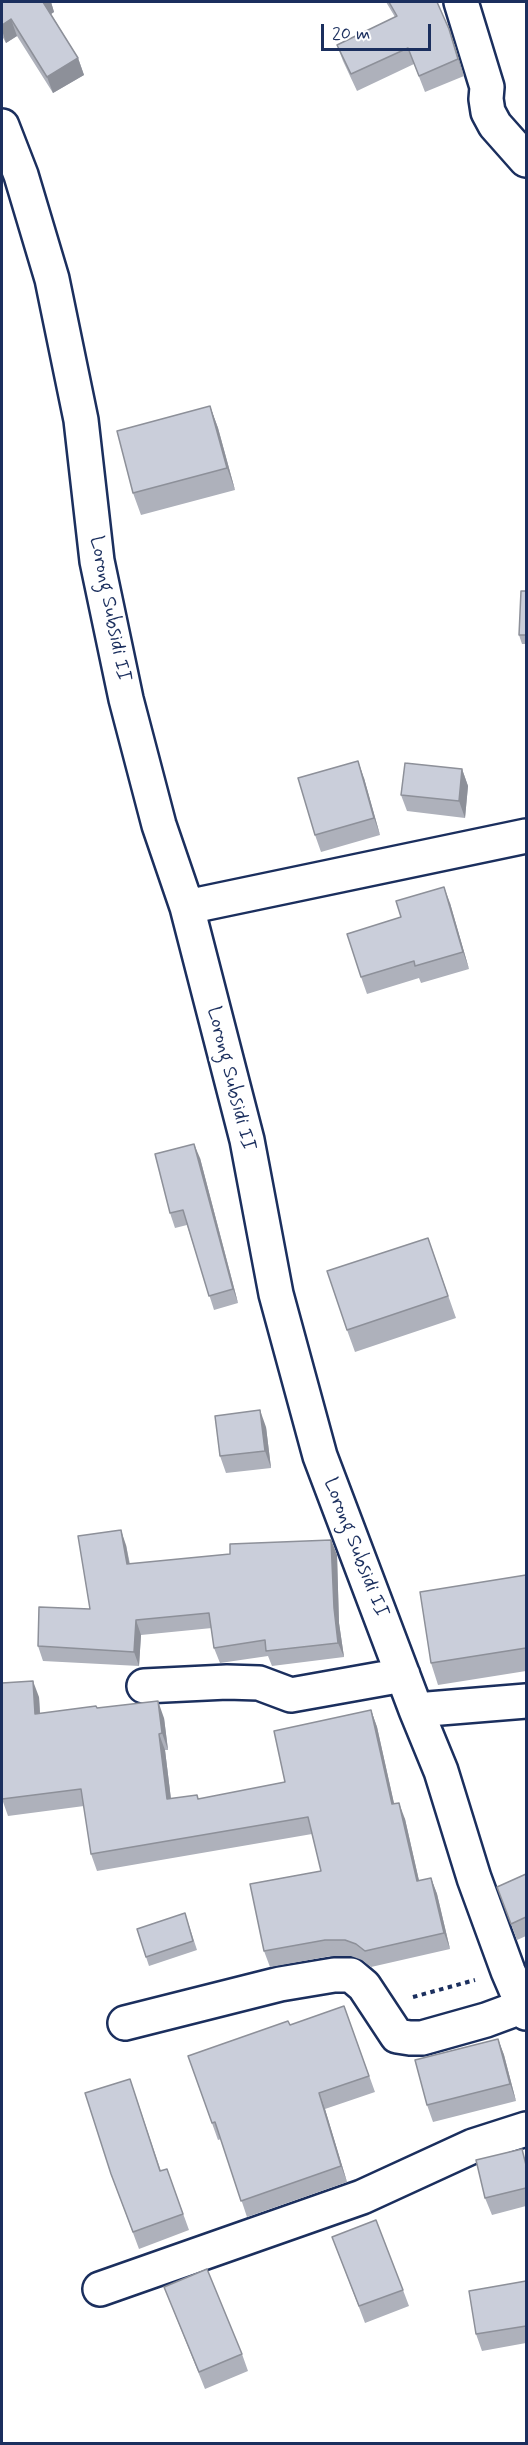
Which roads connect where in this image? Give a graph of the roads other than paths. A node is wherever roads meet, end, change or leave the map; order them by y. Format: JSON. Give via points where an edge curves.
{"nodes":[{"id":1,"x":461,"y":2,"type":"edge"},
{"id":2,"x":2,"y":126,"type":"edge"},
{"id":3,"x":526,"y":159,"type":"edge"},
{"id":4,"x":526,"y":836,"type":"edge"},
{"id":5,"x":187,"y":907,"type":"junction"},
{"id":6,"x":403,"y":1676,"type":"junction"},
{"id":7,"x":144,"y":1686,"type":"dead end"},
{"id":8,"x":526,"y":1701,"type":"edge"},
{"id":9,"x":416,"y":1710,"type":"junction"},
{"id":10,"x":525,"y":2010,"type":"edge"},
{"id":11,"x":125,"y":2023,"type":"dead end"},
{"id":12,"x":526,"y":2129,"type":"edge"},
{"id":13,"x":100,"y":2289,"type":"dead end"}],
"edges":[{"from":1,"to":3,"type":"street","via":[[487,87],[488,112]]},
{"from":2,"to":5,"type":"street","name":"Lorong Subsidi II","via":[[52,279],[81,420],[97,561],[126,699],[159,825]]},
{"from":4,"to":5,"type":"street"},
{"from":5,"to":6,"type":"street","name":"Lorong Subsidi II","via":[[247,1140],[276,1294],[320,1456]]},
{"from":6,"to":7,"type":"street","via":[[291,1695],[259,1683]]},
{"from":6,"to":9,"type":"street","name":"Lorong Subsidi II"},
{"from":8,"to":9,"type":"street"},
{"from":9,"to":10,"type":"street","name":"Lorong Subsidi II"},
{"from":10,"to":11,"type":"street","via":[[422,2038],[397,2036],[364,1986],[351,1975],[334,1975],[280,1984]]},
{"from":12,"to":13,"type":"street","via":[[473,2146],[362,2197]]}]}
